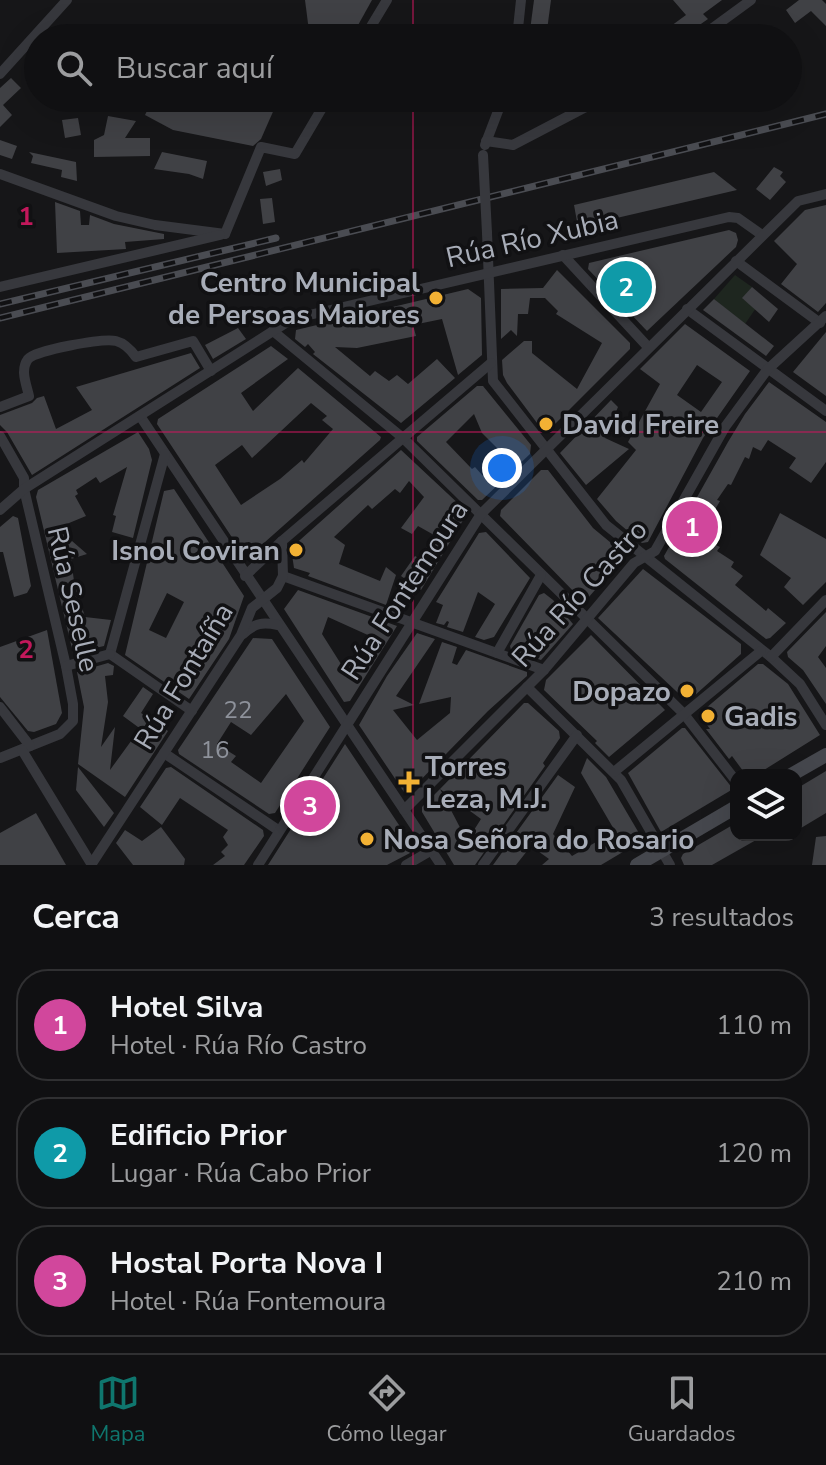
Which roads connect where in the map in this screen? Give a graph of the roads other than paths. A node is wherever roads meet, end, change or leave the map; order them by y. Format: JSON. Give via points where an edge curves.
{"nodes":[{"id":1,"x":67,"y":0,"type":"edge"},
{"id":2,"x":387,"y":0,"type":"edge"},
{"id":3,"x":521,"y":0,"type":"edge"},
{"id":4,"x":751,"y":0,"type":"edge"},
{"id":5,"x":45,"y":24,"type":"edge"},
{"id":6,"x":372,"y":24,"type":"edge"},
{"id":7,"x":518,"y":24,"type":"edge"},
{"id":8,"x":718,"y":24,"type":"edge"},
{"id":9,"x":24,"y":47,"type":"edge"},
{"id":10,"x":0,"y":74,"type":"edge"},
{"id":11,"x":320,"y":112,"type":"edge"},
{"id":12,"x":497,"y":112,"type":"edge"},
{"id":13,"x":576,"y":112,"type":"edge"},
{"id":14,"x":486,"y":141,"type":"junction"},
{"id":15,"x":0,"y":174,"type":"edge"},
{"id":16,"x":826,"y":194,"type":"edge"},
{"id":17,"x":225,"y":234,"type":"junction"},
{"id":18,"x":762,"y":235,"type":"junction"},
{"id":19,"x":563,"y":255,"type":"junction"},
{"id":20,"x":736,"y":261,"type":"junction"},
{"id":21,"x":488,"y":272,"type":"junction"},
{"id":22,"x":0,"y":287,"type":"edge"},
{"id":23,"x":687,"y":309,"type":"junction"},
{"id":24,"x":823,"y":320,"type":"edge"},
{"id":25,"x":273,"y":331,"type":"junction"},
{"id":26,"x":648,"y":347,"type":"junction"},
{"id":27,"x":491,"y":363,"type":"junction"},
{"id":28,"x":767,"y":370,"type":"junction"},
{"id":29,"x":211,"y":371,"type":"junction"},
{"id":30,"x":0,"y":407,"type":"edge"},
{"id":31,"x":826,"y":411,"type":"edge"},
{"id":32,"x":140,"y":416,"type":"junction"},
{"id":33,"x":0,"y":436,"type":"edge"},
{"id":34,"x":403,"y":438,"type":"junction"},
{"id":35,"x":545,"y":449,"type":"junction"},
{"id":36,"x":165,"y":454,"type":"junction"},
{"id":37,"x":24,"y":489,"type":"junction"},
{"id":38,"x":0,"y":510,"type":"edge"},
{"id":39,"x":481,"y":514,"type":"junction"},
{"id":40,"x":282,"y":541,"type":"junction"},
{"id":41,"x":645,"y":556,"type":"junction"},
{"id":42,"x":541,"y":575,"type":"junction"},
{"id":43,"x":245,"y":576,"type":"junction"},
{"id":44,"x":283,"y":576,"type":"junction"},
{"id":45,"x":261,"y":600,"type":"junction"},
{"id":46,"x":826,"y":600,"type":"edge"},
{"id":47,"x":585,"y":618,"type":"junction"},
{"id":48,"x":411,"y":622,"type":"junction"},
{"id":49,"x":278,"y":625,"type":"junction"},
{"id":50,"x":241,"y":635,"type":"junction"},
{"id":51,"x":497,"y":653,"type":"junction"},
{"id":52,"x":110,"y":654,"type":"junction"},
{"id":53,"x":766,"y":654,"type":"junction"},
{"id":54,"x":66,"y":666,"type":"junction"},
{"id":55,"x":544,"y":670,"type":"junction"},
{"id":56,"x":527,"y":687,"type":"junction"},
{"id":57,"x":0,"y":707,"type":"edge"},
{"id":58,"x":192,"y":711,"type":"junction"},
{"id":59,"x":684,"y":714,"type":"junction"},
{"id":60,"x":345,"y":724,"type":"junction"},
{"id":61,"x":826,"y":725,"type":"edge"},
{"id":62,"x":577,"y":735,"type":"junction"},
{"id":63,"x":26,"y":748,"type":"junction"},
{"id":64,"x":164,"y":753,"type":"junction"},
{"id":65,"x":826,"y":755,"type":"edge"},
{"id":66,"x":0,"y":758,"type":"edge"},
{"id":67,"x":802,"y":769,"type":"edge"},
{"id":68,"x":614,"y":772,"type":"junction"},
{"id":69,"x":730,"y":773,"type":"edge"},
{"id":70,"x":404,"y":810,"type":"junction"},
{"id":71,"x":730,"y":811,"type":"edge"},
{"id":72,"x":278,"y":830,"type":"junction"},
{"id":73,"x":432,"y":850,"type":"junction"},
{"id":74,"x":662,"y":851,"type":"junction"},
{"id":75,"x":91,"y":865,"type":"edge"},
{"id":76,"x":258,"y":865,"type":"edge"},
{"id":77,"x":406,"y":865,"type":"edge"},
{"id":78,"x":441,"y":865,"type":"edge"},
{"id":79,"x":483,"y":865,"type":"edge"},
{"id":80,"x":637,"y":865,"type":"edge"},
{"id":81,"x":670,"y":865,"type":"edge"}],
"edges":[{"from":1,"to":5,"type":"street"},
{"from":2,"to":6,"type":"street"},
{"from":3,"to":7,"type":"street"},
{"from":4,"to":8,"type":"street"},
{"from":9,"to":10,"type":"street"},
{"from":11,"to":17,"type":"street","via":[[295,154],[261,147]]},
{"from":12,"to":14,"type":"street"},
{"from":13,"to":14,"type":"street","via":[[513,145]]},
{"from":14,"to":21,"type":"street","bridge":true},
{"from":15,"to":17,"type":"street","via":[[116,216]]},
{"from":16,"to":18,"type":"street","via":[[798,201]]},
{"from":17,"to":22,"type":"street"},
{"from":18,"to":19,"type":"street","name":"Rúa Río Xubia","via":[[729,217]]},
{"from":18,"to":20,"type":"street","name":"Rúa Fontemoura"},
{"from":19,"to":21,"type":"street","name":"Rúa Río Xubia"},
{"from":19,"to":26,"type":"street"},
{"from":20,"to":23,"type":"street","name":"Rúa Fontemoura"},
{"from":20,"to":24,"type":"street"},
{"from":21,"to":25,"type":"street","name":"Rúa Río Xubia","via":[[292,319]]},
{"from":21,"to":27,"type":"street"},
{"from":23,"to":26,"type":"street","name":"Rúa Fontemoura"},
{"from":23,"to":28,"type":"street"},
{"from":24,"to":28,"type":"street","name":"Rúa Río Castro"},
{"from":25,"to":29,"type":"street","name":"Rúa Río Xubia"},
{"from":25,"to":34,"type":"street"},
{"from":26,"to":35,"type":"street","name":"Rúa Fontemoura"},
{"from":27,"to":34,"type":"street"},
{"from":27,"to":35,"type":"street","via":[[493,381]]},
{"from":28,"to":31,"type":"street"},
{"from":28,"to":41,"type":"street","name":"Rúa Río Castro","via":[[725,427],[655,551]]},
{"from":29,"to":30,"type":"street","via":[[193,341],[136,357],[116,341],[91,342],[34,354],[23,374],[29,396]]},
{"from":29,"to":32,"type":"street","name":"Rúa Río Xubia"},
{"from":32,"to":36,"type":"street"},
{"from":32,"to":37,"type":"street","name":"Rúa Río Xubia"},
{"from":33,"to":37,"type":"street","name":"Rúa Seselle","via":[[24,478]]},
{"from":34,"to":39,"type":"street"},
{"from":34,"to":40,"type":"street"},
{"from":35,"to":39,"type":"street","name":"Rúa Fontemoura"},
{"from":35,"to":41,"type":"street","via":[[606,525]]},
{"from":36,"to":43,"type":"street"},
{"from":36,"to":52,"type":"street"},
{"from":37,"to":38,"type":"street","name":"Rúa Río Xubia"},
{"from":37,"to":54,"type":"street","name":"Rúa Seselle"},
{"from":39,"to":42,"type":"street"},
{"from":39,"to":48,"type":"street","name":"Rúa Fontemoura"},
{"from":40,"to":43,"type":"street"},
{"from":40,"to":44,"type":"street"},
{"from":41,"to":47,"type":"street","name":"Rúa Río Castro"},
{"from":41,"to":53,"type":"street"},
{"from":42,"to":47,"type":"street"},
{"from":42,"to":51,"type":"street"},
{"from":43,"to":45,"type":"street"},
{"from":44,"to":45,"type":"street","name":"Rúa Fontaíña"},
{"from":44,"to":48,"type":"street"},
{"from":45,"to":49,"type":"street"},
{"from":45,"to":50,"type":"street","name":"Rúa Fontaíña"},
{"from":46,"to":53,"type":"street"},
{"from":47,"to":55,"type":"street","name":"Rúa Río Castro"},
{"from":47,"to":59,"type":"street"},
{"from":48,"to":51,"type":"street"},
{"from":48,"to":60,"type":"street","name":"Rúa Fontemoura"},
{"from":49,"to":50,"type":"street","via":[[262,622]]},
{"from":49,"to":60,"type":"street"},
{"from":50,"to":58,"type":"street","name":"Rúa Fontaíña"},
{"from":51,"to":55,"type":"street"},
{"from":52,"to":54,"type":"street"},
{"from":52,"to":58,"type":"street"},
{"from":53,"to":59,"type":"street"},
{"from":53,"to":61,"type":"street","via":[[800,684]]},
{"from":54,"to":63,"type":"street","name":"Rúa Seselle","via":[[73,721],[60,734]]},
{"from":55,"to":56,"type":"street","name":"Rúa Río Castro"},
{"from":56,"to":62,"type":"street"},
{"from":56,"to":70,"type":"street","name":"Rúa Río Castro"},
{"from":57,"to":63,"type":"street"},
{"from":58,"to":64,"type":"street","name":"Rúa Fontaíña"},
{"from":59,"to":68,"type":"street"},
{"from":59,"to":69,"type":"street"},
{"from":60,"to":70,"type":"street"},
{"from":60,"to":72,"type":"street","name":"Rúa Fontemoura"},
{"from":62,"to":68,"type":"street"},
{"from":62,"to":79,"type":"street"},
{"from":63,"to":66,"type":"street"},
{"from":63,"to":75,"type":"street"},
{"from":64,"to":72,"type":"street"},
{"from":64,"to":75,"type":"street","name":"Rúa Fontaíña"},
{"from":65,"to":67,"type":"main road"},
{"from":68,"to":74,"type":"street"},
{"from":70,"to":73,"type":"street"},
{"from":71,"to":74,"type":"main road"},
{"from":72,"to":76,"type":"street","name":"Rúa Fontemoura"},
{"from":73,"to":77,"type":"street"},
{"from":73,"to":78,"type":"street"},
{"from":74,"to":80,"type":"main road"},
{"from":74,"to":81,"type":"street"}]}
